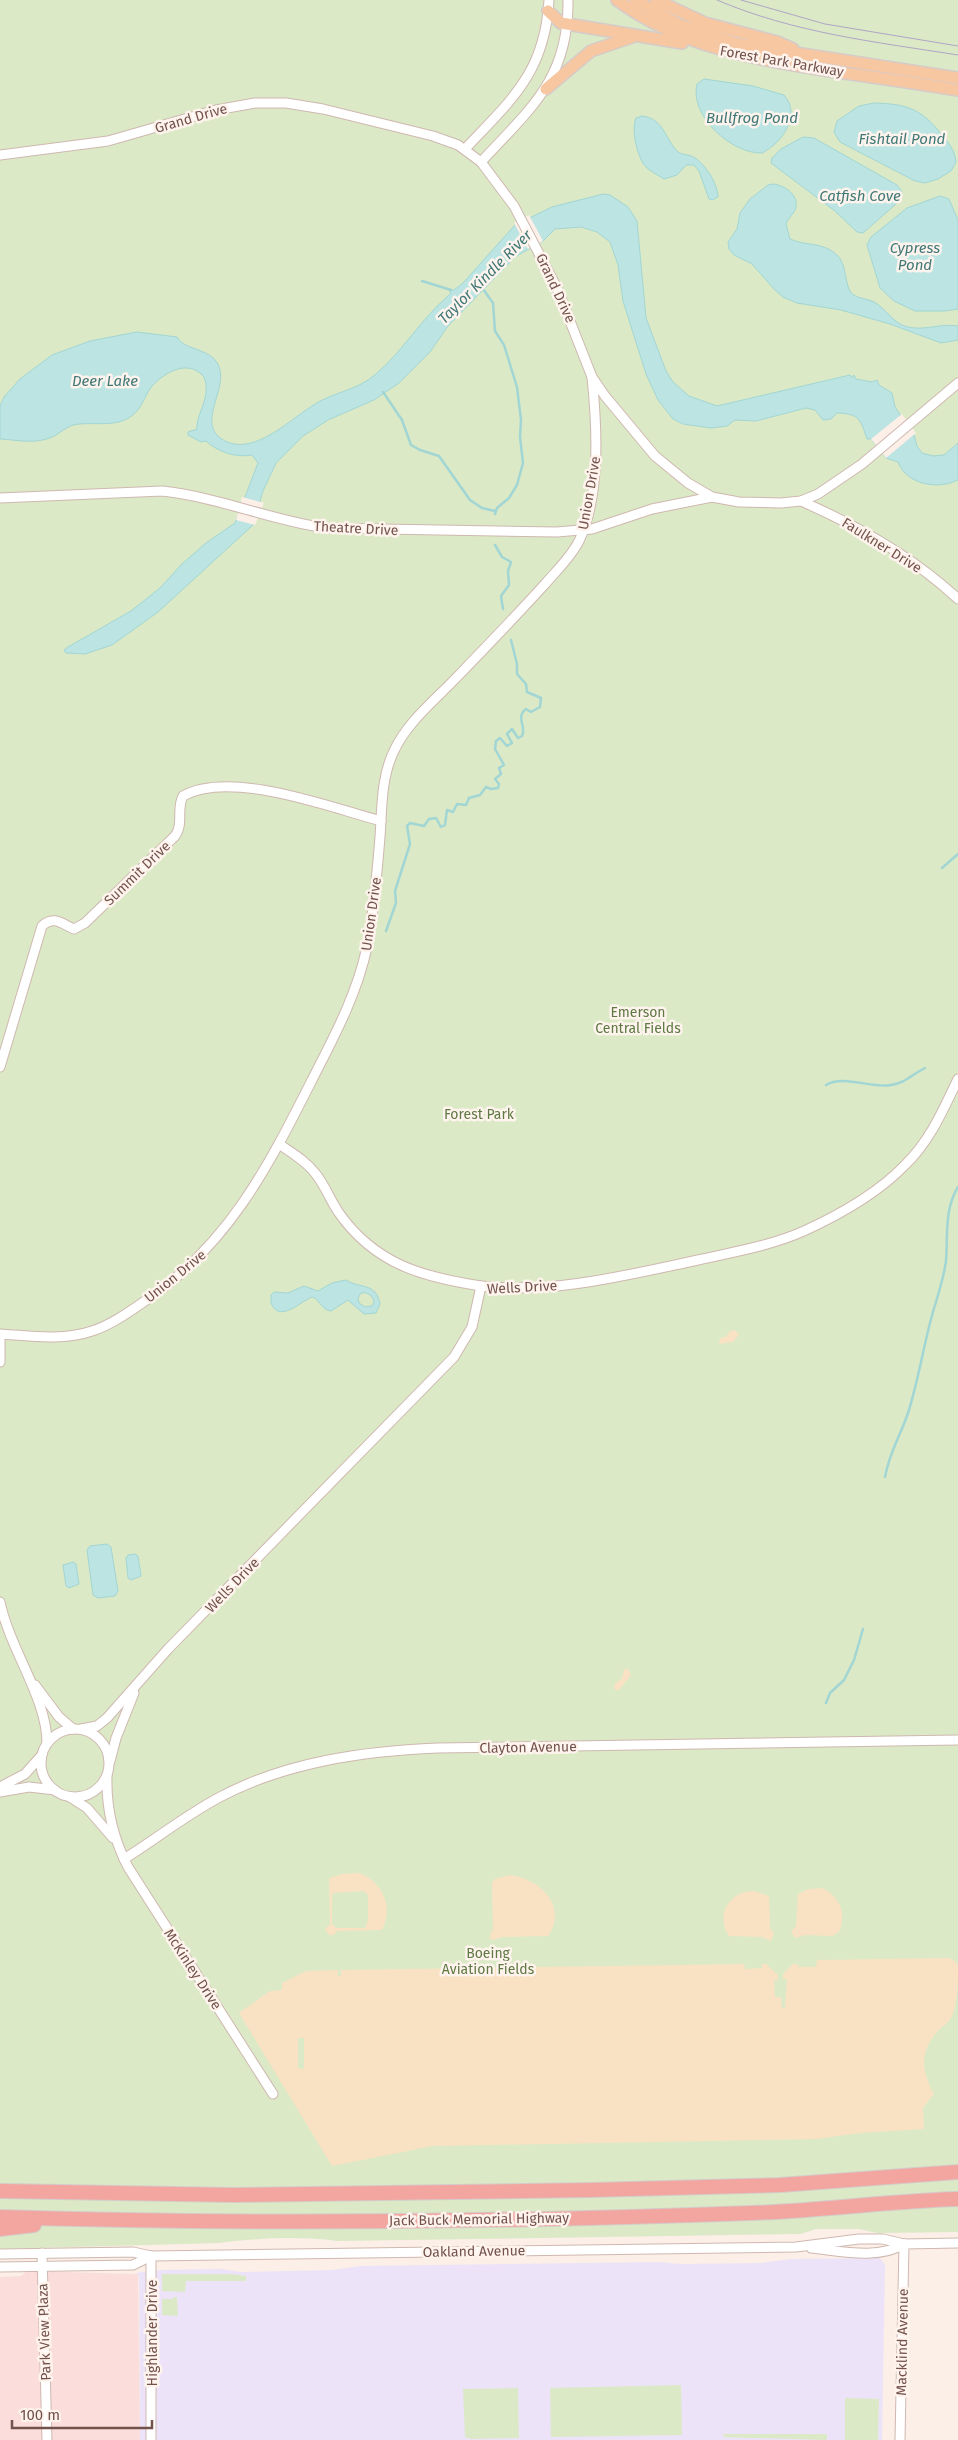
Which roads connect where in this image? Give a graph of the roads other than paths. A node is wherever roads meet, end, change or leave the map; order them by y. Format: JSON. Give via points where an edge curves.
{"nodes":[{"id":1,"x":568,"y":0,"type":"edge"},
{"id":2,"x":617,"y":0,"type":"edge"},
{"id":3,"x":635,"y":0,"type":"edge"},
{"id":4,"x":656,"y":0,"type":"edge"},
{"id":5,"x":549,"y":5,"type":"edge"},
{"id":6,"x":568,"y":24,"type":"junction"},
{"id":7,"x":640,"y":35,"type":"junction"},
{"id":8,"x":714,"y":49,"type":"junction"},
{"id":9,"x":806,"y":55,"type":"junction"},
{"id":10,"x":958,"y":78,"type":"edge"},
{"id":11,"x":546,"y":89,"type":"junction"},
{"id":12,"x":958,"y":90,"type":"edge"},
{"id":13,"x":465,"y":149,"type":"junction"},
{"id":14,"x":0,"y":155,"type":"edge"},
{"id":15,"x":481,"y":162,"type":"junction"},
{"id":16,"x":592,"y":377,"type":"junction"},
{"id":17,"x":958,"y":383,"type":"edge"},
{"id":18,"x":712,"y":497,"type":"junction"},
{"id":19,"x":0,"y":498,"type":"edge"},
{"id":20,"x":801,"y":501,"type":"junction"},
{"id":21,"x":583,"y":531,"type":"junction"},
{"id":22,"x":958,"y":599,"type":"edge"},
{"id":23,"x":381,"y":821,"type":"junction"},
{"id":24,"x":0,"y":1067,"type":"edge"},
{"id":25,"x":958,"y":1079,"type":"edge"},
{"id":26,"x":279,"y":1144,"type":"junction"},
{"id":27,"x":481,"y":1286,"type":"junction"},
{"id":28,"x":0,"y":1336,"type":"edge"},
{"id":29,"x":0,"y":1362,"type":"edge"},
{"id":30,"x":0,"y":1602,"type":"edge"},
{"id":31,"x":27,"y":1675,"type":"junction"},
{"id":32,"x":137,"y":1686,"type":"junction"},
{"id":33,"x":77,"y":1729,"type":"junction"},
{"id":34,"x":958,"y":1740,"type":"edge"},
{"id":35,"x":47,"y":1744,"type":"junction"},
{"id":36,"x":42,"y":1755,"type":"junction"},
{"id":37,"x":108,"y":1771,"type":"junction"},
{"id":38,"x":0,"y":1787,"type":"edge"},
{"id":39,"x":55,"y":1790,"type":"junction"},
{"id":40,"x":0,"y":1792,"type":"edge"},
{"id":41,"x":68,"y":1796,"type":"junction"},
{"id":42,"x":116,"y":1842,"type":"junction"},
{"id":43,"x":124,"y":1859,"type":"junction"},
{"id":44,"x":273,"y":2094,"type":"dead end"},
{"id":45,"x":958,"y":2172,"type":"edge"},
{"id":46,"x":0,"y":2191,"type":"edge"},
{"id":47,"x":958,"y":2199,"type":"edge"},
{"id":48,"x":0,"y":2217,"type":"edge"},
{"id":49,"x":77,"y":2219,"type":"junction"},
{"id":50,"x":0,"y":2229,"type":"edge"},
{"id":51,"x":958,"y":2243,"type":"edge"},
{"id":52,"x":904,"y":2244,"type":"junction"},
{"id":53,"x":796,"y":2246,"type":"junction"},
{"id":54,"x":42,"y":2253,"type":"junction"},
{"id":55,"x":0,"y":2254,"type":"edge"},
{"id":56,"x":151,"y":2256,"type":"junction"},
{"id":57,"x":42,"y":2266,"type":"junction"},
{"id":58,"x":0,"y":2267,"type":"edge"},
{"id":59,"x":47,"y":2440,"type":"edge"},
{"id":60,"x":152,"y":2440,"type":"edge"},
{"id":61,"x":900,"y":2440,"type":"edge"}],
"edges":[{"from":1,"to":6,"type":"street"},
{"from":2,"to":8,"type":"main road","name":"Forest Park Parkway","via":[[654,24]]},
{"from":3,"to":9,"type":"main road","name":"Forest Park Parkway","via":[[664,18],[714,38]]},
{"from":4,"to":9,"type":"main road","via":[[696,19],[777,42]]},
{"from":5,"to":6,"type":"main road","via":[[555,20]]},
{"from":5,"to":13,"type":"street","via":[[540,52],[525,83],[504,110]]},
{"from":6,"to":7,"type":"main road"},
{"from":6,"to":11,"type":"street","via":[[559,60]]},
{"from":7,"to":8,"type":"main road"},
{"from":7,"to":11,"type":"main road","via":[[591,51]]},
{"from":8,"to":12,"type":"main road","name":"Forest Park Parkway","via":[[758,60]]},
{"from":9,"to":10,"type":"main road","name":"Forest Park Parkway"},
{"from":11,"to":15,"type":"street","via":[[529,113]]},
{"from":13,"to":14,"type":"street","name":"Grand Drive","via":[[433,136],[348,115],[305,105],[273,102],[237,105],[108,141]]},
{"from":13,"to":15,"type":"street","name":"Grand Drive"},
{"from":15,"to":16,"type":"street","name":"Grand Drive","via":[[504,190],[536,245],[565,306]]},
{"from":16,"to":18,"type":"street","name":"Grand Drive","via":[[655,456]]},
{"from":16,"to":21,"type":"street","name":"Union Drive","via":[[597,442]]},
{"from":17,"to":20,"type":"street","name":"Grand Drive","via":[[832,486]]},
{"from":18,"to":20,"type":"street","name":"Grand Drive","via":[[758,503]]},
{"from":18,"to":21,"type":"street","name":"Theatre Drive","via":[[652,509]]},
{"from":19,"to":21,"type":"street","name":"Theatre Drive","via":[[162,491],[195,496],[308,525],[345,530]]},
{"from":20,"to":22,"type":"street","name":"Faulkner Drive","via":[[873,536],[913,562]]},
{"from":21,"to":23,"type":"street","name":"Union Drive","via":[[569,557],[399,741],[387,767]]},
{"from":23,"to":24,"type":"street","name":"Summit Drive","via":[[267,790],[226,788],[183,796],[175,836],[85,923],[74,928],[58,921],[46,922],[42,926]]},
{"from":23,"to":26,"type":"street","name":"Union Drive","via":[[371,923],[355,989]]},
{"from":25,"to":27,"type":"street","name":"Wells Drive","via":[[930,1134],[904,1167],[865,1196],[803,1231],[748,1249],[603,1279],[539,1288]]},
{"from":26,"to":27,"type":"street","via":[[315,1172],[339,1213],[374,1250],[411,1271]]},
{"from":26,"to":28,"type":"street","name":"Union Drive","via":[[223,1232],[200,1258],[160,1291],[112,1322],[83,1334]]},
{"from":27,"to":32,"type":"street","name":"Wells Drive","via":[[472,1327],[454,1357],[168,1649]]},
{"from":28,"to":29,"type":"street"},
{"from":30,"to":31,"type":"street","via":[[9,1635]]},
{"from":31,"to":33,"type":"street","via":[[59,1717]]},
{"from":31,"to":35,"type":"street","via":[[44,1718]]},
{"from":32,"to":33,"type":"street","name":"Wells Drive","via":[[102,1722]]},
{"from":32,"to":37,"type":"street","name":"Wells Drive","via":[[118,1732]]},
{"from":33,"to":35,"type":"street","via":[[54,1736]]},
{"from":33,"to":37,"type":"street","via":[[93,1734],[102,1742],[108,1753]]},
{"from":34,"to":43,"type":"street","name":"Clayton Avenue","via":[[438,1748],[355,1755],[280,1773],[237,1788]]},
{"from":35,"to":36,"type":"street"},
{"from":36,"to":38,"type":"street","via":[[30,1770]]},
{"from":36,"to":39,"type":"street","via":[[44,1776]]},
{"from":37,"to":41,"type":"street","via":[[99,1787],[90,1794]]},
{"from":37,"to":42,"type":"street","name":"McKinley Drive","via":[[108,1808]]},
{"from":39,"to":40,"type":"street","via":[[29,1787]]},
{"from":39,"to":41,"type":"street"},
{"from":41,"to":42,"type":"street","name":"McKinley Drive","via":[[88,1808]]},
{"from":42,"to":43,"type":"street","name":"McKinley Drive"},
{"from":43,"to":44,"type":"street","name":"McKinley Drive"},
{"from":45,"to":46,"type":"highway","name":"Jack Buck Memorial Highway","via":[[780,2185],[591,2190],[252,2195]]},
{"from":47,"to":49,"type":"highway","name":"Jack Buck Memorial Highway","via":[[718,2214],[234,2222]]},
{"from":48,"to":49,"type":"highway","name":"Jack Buck Memorial Highway"},
{"from":49,"to":50,"type":"highway"},
{"from":51,"to":52,"type":"street","name":"Oakland Avenue"},
{"from":52,"to":53,"type":"street","name":"Oakland Avenue","via":[[883,2239],[859,2239]]},
{"from":52,"to":53,"type":"street","name":"Oakland Avenue","via":[[883,2252]]},
{"from":52,"to":61,"type":"street","name":"Macklind Avenue"},
{"from":53,"to":56,"type":"street","name":"Oakland Avenue"},
{"from":54,"to":55,"type":"street","name":"Oakland Avenue"},
{"from":54,"to":56,"type":"street","name":"Oakland Avenue","via":[[133,2252]]},
{"from":54,"to":57,"type":"street","name":"Park View Plaza"},
{"from":56,"to":57,"type":"street","name":"Oakland Avenue","via":[[133,2265]]},
{"from":56,"to":60,"type":"street","name":"Highlander Drive"},
{"from":57,"to":58,"type":"street","name":"Oakland Avenue"},
{"from":57,"to":59,"type":"street","name":"Park View Plaza"}]}
